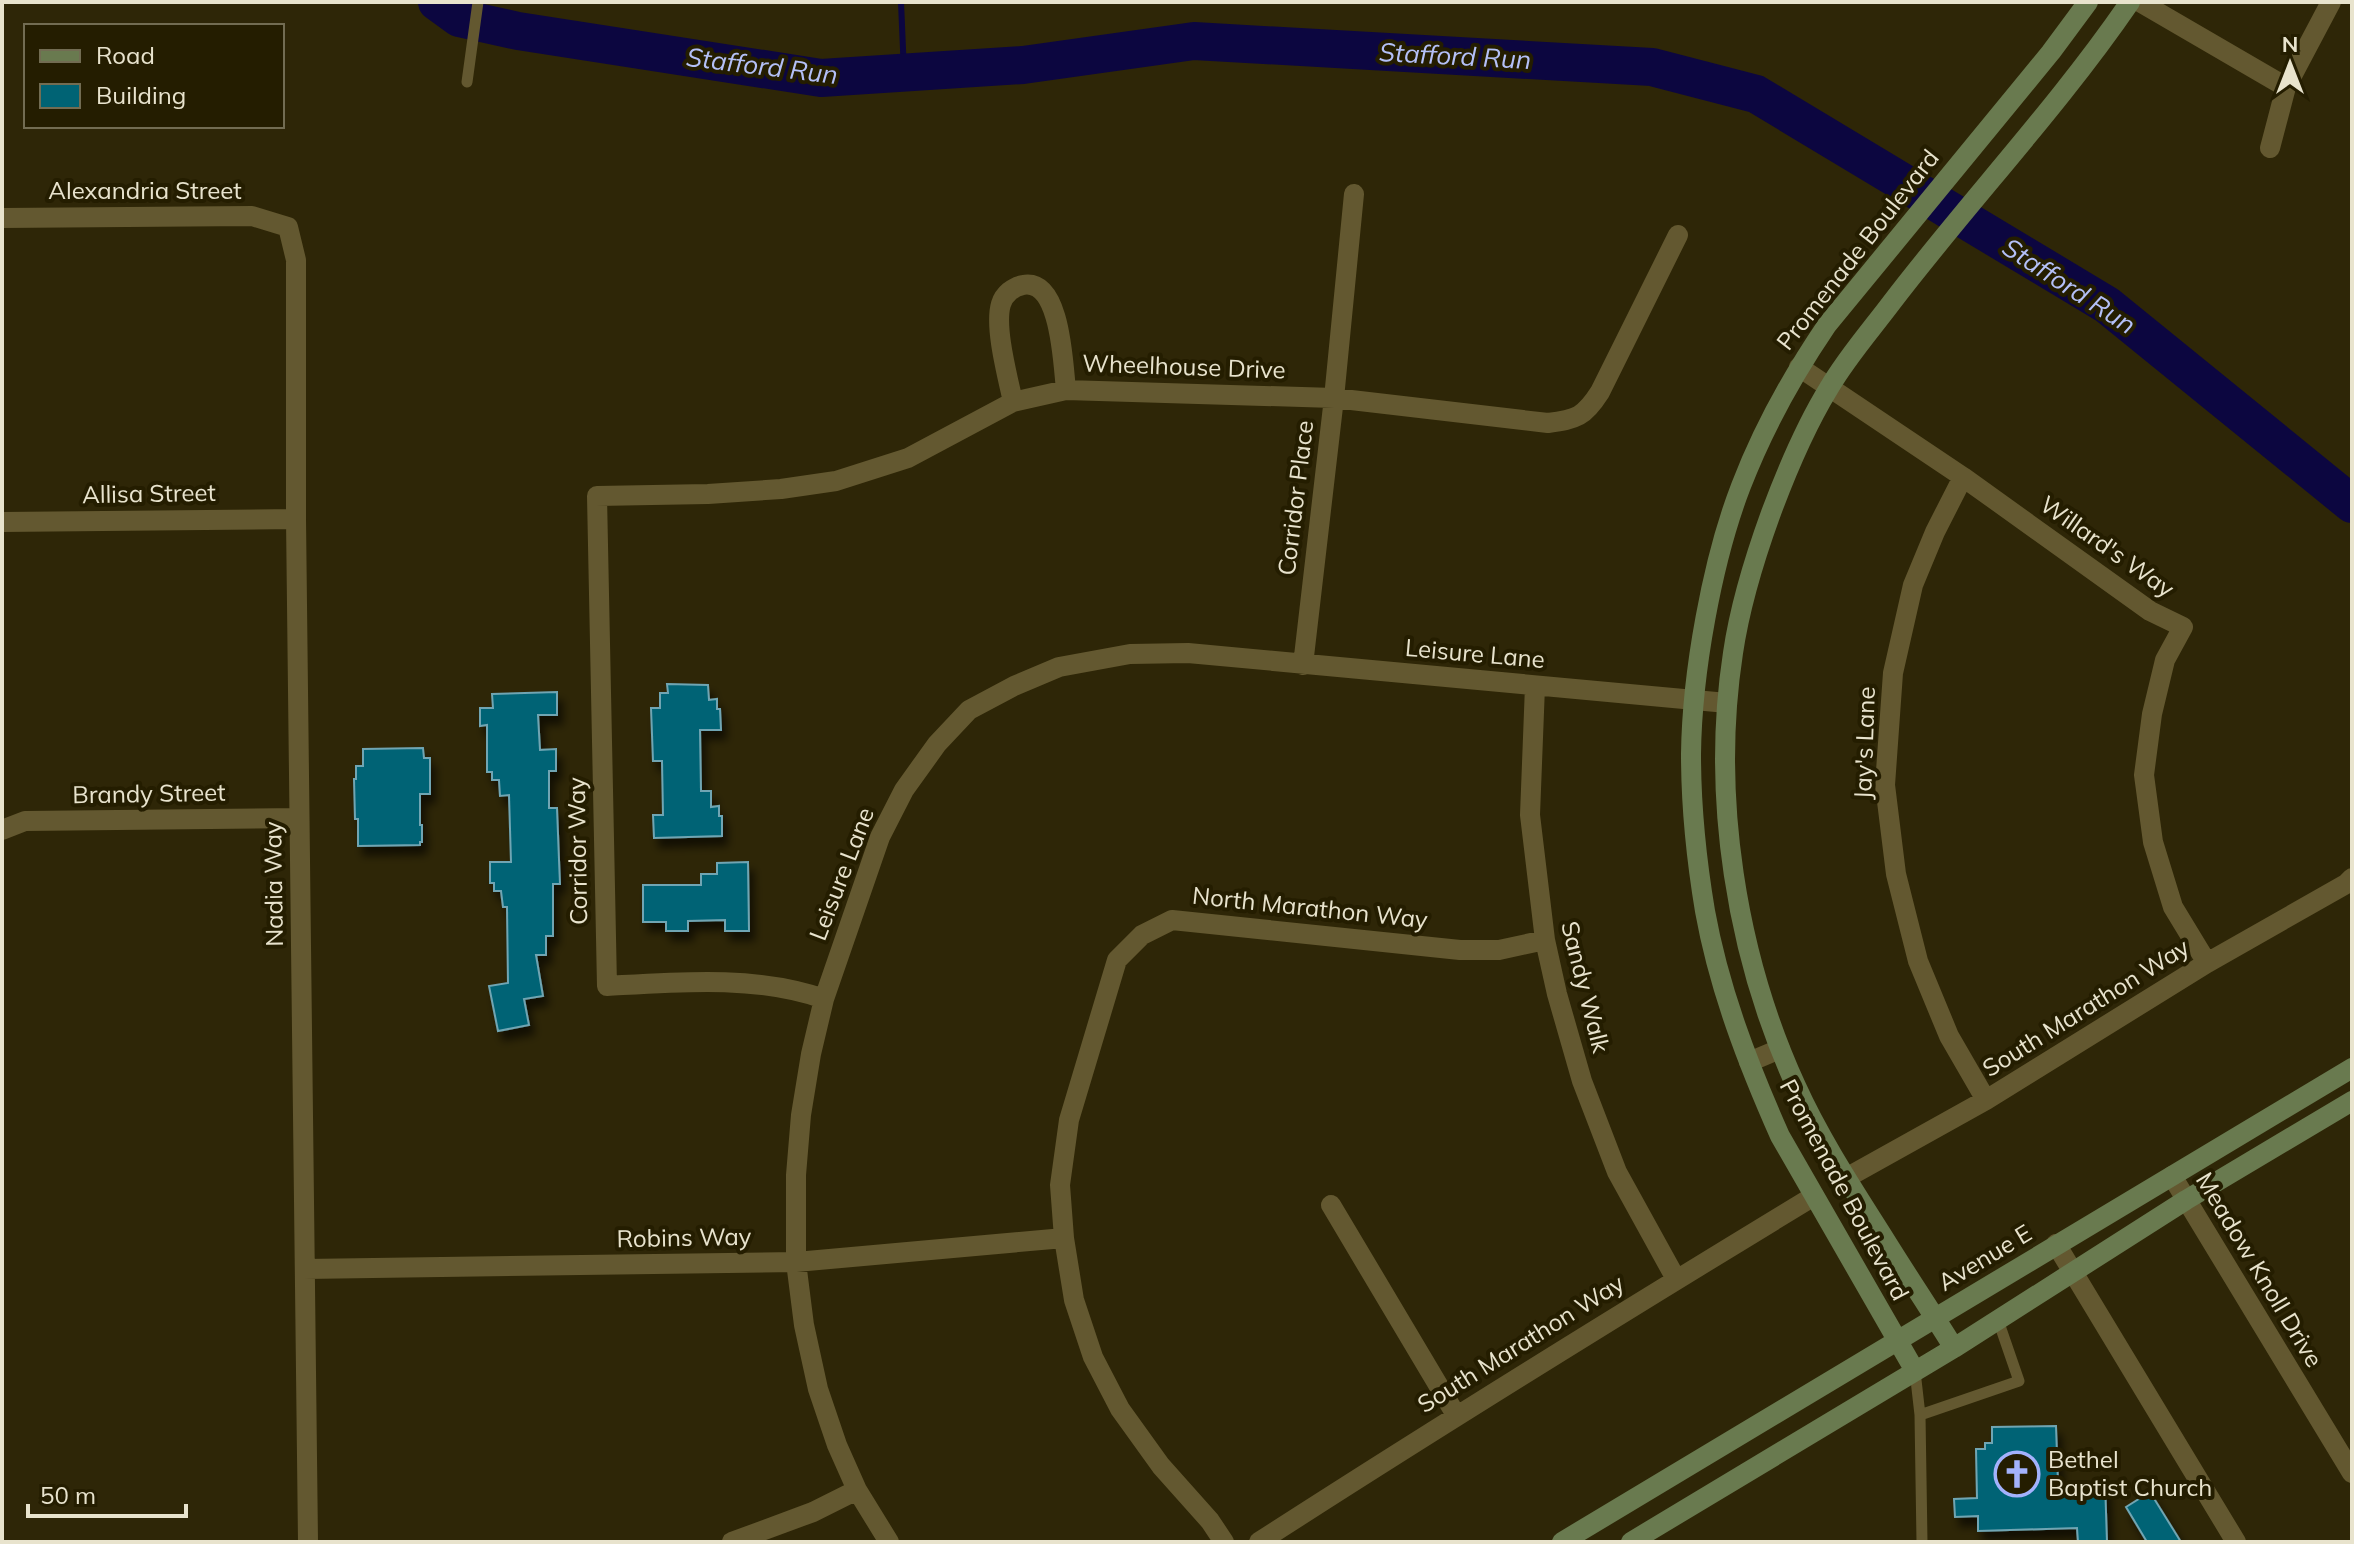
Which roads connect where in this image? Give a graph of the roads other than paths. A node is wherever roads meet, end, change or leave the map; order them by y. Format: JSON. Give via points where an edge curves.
{"nodes":[{"id":1,"x":478,"y":2,"type":"edge"},
{"id":2,"x":2088,"y":2,"type":"edge"},
{"id":3,"x":2130,"y":2,"type":"edge"},
{"id":4,"x":2140,"y":2,"type":"edge"},
{"id":5,"x":2331,"y":2,"type":"edge"},
{"id":6,"x":467,"y":82,"type":"dead end"},
{"id":7,"x":2286,"y":87,"type":"junction"},
{"id":8,"x":2270,"y":148,"type":"dead end"},
{"id":9,"x":1354,"y":194,"type":"dead end"},
{"id":10,"x":2,"y":218,"type":"edge"},
{"id":11,"x":288,"y":227,"type":"joint"},
{"id":12,"x":1678,"y":235,"type":"dead end"},
{"id":13,"x":1799,"y":367,"type":"junction"},
{"id":14,"x":1829,"y":387,"type":"junction"},
{"id":15,"x":1066,"y":390,"type":"junction"},
{"id":16,"x":1334,"y":398,"type":"junction"},
{"id":17,"x":1013,"y":402,"type":"junction"},
{"id":18,"x":1963,"y":477,"type":"junction"},
{"id":19,"x":597,"y":496,"type":"joint"},
{"id":20,"x":296,"y":519,"type":"junction"},
{"id":21,"x":2,"y":522,"type":"edge"},
{"id":22,"x":1303,"y":665,"type":"junction"},
{"id":23,"x":1535,"y":686,"type":"junction"},
{"id":24,"x":1695,"y":699,"type":"junction"},
{"id":25,"x":1727,"y":703,"type":"junction"},
{"id":26,"x":299,"y":818,"type":"junction"},
{"id":27,"x":2,"y":830,"type":"edge"},
{"id":28,"x":2352,"y":878,"type":"edge"},
{"id":29,"x":1545,"y":940,"type":"junction"},
{"id":30,"x":2207,"y":963,"type":"junction"},
{"id":31,"x":824,"y":999,"type":"junction"},
{"id":32,"x":1780,"y":1049,"type":"junction"},
{"id":33,"x":1749,"y":1062,"type":"junction"},
{"id":34,"x":2352,"y":1068,"type":"edge"},
{"id":35,"x":1986,"y":1100,"type":"junction"},
{"id":36,"x":2352,"y":1101,"type":"edge"},
{"id":37,"x":2172,"y":1176,"type":"junction"},
{"id":38,"x":1846,"y":1178,"type":"junction"},
{"id":39,"x":1814,"y":1196,"type":"junction"},
{"id":40,"x":2186,"y":1200,"type":"junction"},
{"id":41,"x":1331,"y":1205,"type":"dead end"},
{"id":42,"x":1064,"y":1238,"type":"junction"},
{"id":43,"x":2056,"y":1244,"type":"junction"},
{"id":44,"x":796,"y":1262,"type":"junction"},
{"id":45,"x":305,"y":1269,"type":"junction"},
{"id":46,"x":2072,"y":1272,"type":"junction"},
{"id":47,"x":1676,"y":1279,"type":"junction"},
{"id":48,"x":1935,"y":1318,"type":"junction"},
{"id":49,"x":1998,"y":1320,"type":"junction"},
{"id":50,"x":1898,"y":1341,"type":"junction"},
{"id":51,"x":1954,"y":1348,"type":"junction"},
{"id":52,"x":1915,"y":1371,"type":"junction"},
{"id":53,"x":1456,"y":1415,"type":"junction"},
{"id":54,"x":1920,"y":1415,"type":"junction"},
{"id":55,"x":2352,"y":1473,"type":"edge"},
{"id":56,"x":857,"y":1490,"type":"junction"},
{"id":57,"x":1620,"y":1508,"type":"junction"},
{"id":58,"x":1636,"y":1541,"type":"edge"},
{"id":59,"x":308,"y":1542,"type":"edge"},
{"id":60,"x":732,"y":1542,"type":"edge"},
{"id":61,"x":889,"y":1542,"type":"edge"},
{"id":62,"x":1224,"y":1542,"type":"edge"},
{"id":63,"x":1259,"y":1542,"type":"edge"},
{"id":64,"x":1562,"y":1542,"type":"edge"},
{"id":65,"x":1922,"y":1542,"type":"edge"},
{"id":66,"x":2236,"y":1542,"type":"edge"}],
"edges":[{"from":1,"to":6,"type":"lane"},
{"from":2,"to":13,"type":"street","name":"Promenade Boulevard","via":[[1827,325]]},
{"from":3,"to":14,"type":"street","name":"Promenade Boulevard"},
{"from":4,"to":7,"type":"street"},
{"from":5,"to":7,"type":"street"},
{"from":7,"to":8,"type":"street"},
{"from":9,"to":16,"type":"street","name":"Corridor Place"},
{"from":10,"to":11,"type":"street","name":"Alexandria Street","via":[[252,216]]},
{"from":11,"to":20,"type":"street","name":"Nadia Way","via":[[296,260]]},
{"from":12,"to":16,"type":"street","name":"Wheelhouse Drive","via":[[1600,392],[1588,410],[1571,420],[1548,423]]},
{"from":13,"to":14,"type":"street","name":"Willard's Way"},
{"from":13,"to":24,"type":"street","name":"Promenade Boulevard","via":[[1741,485],[1725,537]]},
{"from":14,"to":18,"type":"street","name":"Willard's Way"},
{"from":14,"to":25,"type":"street","name":"Promenade Boulevard","via":[[1800,442],[1764,533],[1733,651]]},
{"from":15,"to":16,"type":"street","name":"Wheelhouse Drive"},
{"from":15,"to":17,"type":"street","name":"Wheelhouse Drive"},
{"from":15,"to":17,"type":"street","via":[[1051,301],[1041,289],[1027,284],[1012,288],[1001,303],[999,325]]},
{"from":16,"to":22,"type":"street","name":"Corridor Place"},
{"from":17,"to":19,"type":"street","name":"Wheelhouse Drive","via":[[908,458],[836,481],[766,490]]},
{"from":18,"to":30,"type":"street","name":"Willard's Way","via":[[2150,611],[2183,627],[2165,660],[2144,775],[2153,842],[2173,907]]},
{"from":18,"to":35,"type":"street","name":"Jay's Lane","via":[[1913,585],[1893,673],[1885,785],[1896,874],[1918,961],[1949,1036]]},
{"from":19,"to":31,"type":"street","name":"Corridor Way","via":[[607,986],[759,983]]},
{"from":20,"to":21,"type":"street","name":"Allisa Street"},
{"from":20,"to":26,"type":"street","name":"Nadia Way"},
{"from":22,"to":23,"type":"street","name":"Leisure Lane"},
{"from":22,"to":31,"type":"street","name":"Leisure Lane","via":[[1188,653],[1130,654],[1059,667],[969,710],[904,790],[880,837]]},
{"from":23,"to":24,"type":"street","name":"Leisure Lane"},
{"from":23,"to":29,"type":"street","name":"Sandy Walk","via":[[1530,815]]},
{"from":24,"to":25,"type":"street","name":"Leisure Lane"},
{"from":24,"to":33,"type":"street","name":"Promenade Boulevard","via":[[1691,754],[1705,911]]},
{"from":25,"to":32,"type":"street","name":"Promenade Boulevard","via":[[1726,790],[1734,875],[1748,946]]},
{"from":26,"to":27,"type":"street","name":"Brandy Street","via":[[25,821]]},
{"from":26,"to":45,"type":"street","name":"Nadia Way"},
{"from":28,"to":30,"type":"street","name":"South Marathon Way"},
{"from":29,"to":42,"type":"street","name":"North Marathon Way","via":[[1499,950],[1460,950],[1172,920],[1142,935],[1117,960],[1069,1120],[1060,1185]]},
{"from":29,"to":47,"type":"street","name":"Sandy Walk","via":[[1582,1081],[1612,1159]]},
{"from":30,"to":35,"type":"street","name":"South Marathon Way"},
{"from":31,"to":44,"type":"street","name":"Leisure Lane","via":[[801,1115]]},
{"from":32,"to":33,"type":"street"},
{"from":32,"to":38,"type":"street","name":"Promenade Boulevard"},
{"from":33,"to":39,"type":"street","name":"Promenade Boulevard","via":[[1780,1136]]},
{"from":34,"to":37,"type":"street","name":"Avenue E"},
{"from":35,"to":38,"type":"street","name":"South Marathon Way"},
{"from":36,"to":40,"type":"street"},
{"from":37,"to":40,"type":"street","name":"Meadow Knoll Drive"},
{"from":37,"to":43,"type":"street","name":"Avenue E"},
{"from":38,"to":48,"type":"street","name":"Promenade Boulevard"},
{"from":39,"to":47,"type":"street","name":"South Marathon Way"},
{"from":39,"to":50,"type":"street","name":"Promenade Boulevard"},
{"from":40,"to":46,"type":"street"},
{"from":40,"to":55,"type":"street","name":"Meadow Knoll Drive"},
{"from":41,"to":53,"type":"street"},
{"from":42,"to":44,"type":"street","name":"Robins Way"},
{"from":42,"to":62,"type":"street","name":"North Marathon Way","via":[[1074,1300],[1093,1357],[1120,1409]]},
{"from":43,"to":46,"type":"street"},
{"from":43,"to":48,"type":"street","name":"Avenue E"},
{"from":44,"to":45,"type":"street","name":"Robins Way"},
{"from":44,"to":56,"type":"street","name":"Leisure Lane","via":[[818,1389]]},
{"from":45,"to":59,"type":"street","name":"Nadia Way"},
{"from":46,"to":49,"type":"street"},
{"from":46,"to":66,"type":"street"},
{"from":47,"to":53,"type":"street","name":"South Marathon Way"},
{"from":48,"to":50,"type":"street","name":"Avenue E"},
{"from":48,"to":51,"type":"street","name":"Promenade Boulevard"},
{"from":49,"to":51,"type":"street"},
{"from":49,"to":54,"type":"lane","via":[[2019,1381]]},
{"from":50,"to":52,"type":"street","name":"Promenade Boulevard"},
{"from":50,"to":57,"type":"street","name":"Avenue E"},
{"from":51,"to":52,"type":"street"},
{"from":52,"to":54,"type":"lane"},
{"from":52,"to":58,"type":"street"},
{"from":53,"to":63,"type":"street","name":"South Marathon Way"},
{"from":54,"to":65,"type":"lane"},
{"from":56,"to":60,"type":"street"},
{"from":56,"to":61,"type":"street","name":"Leisure Lane"},
{"from":57,"to":58,"type":"street"},
{"from":57,"to":64,"type":"street","name":"Avenue E"}]}
